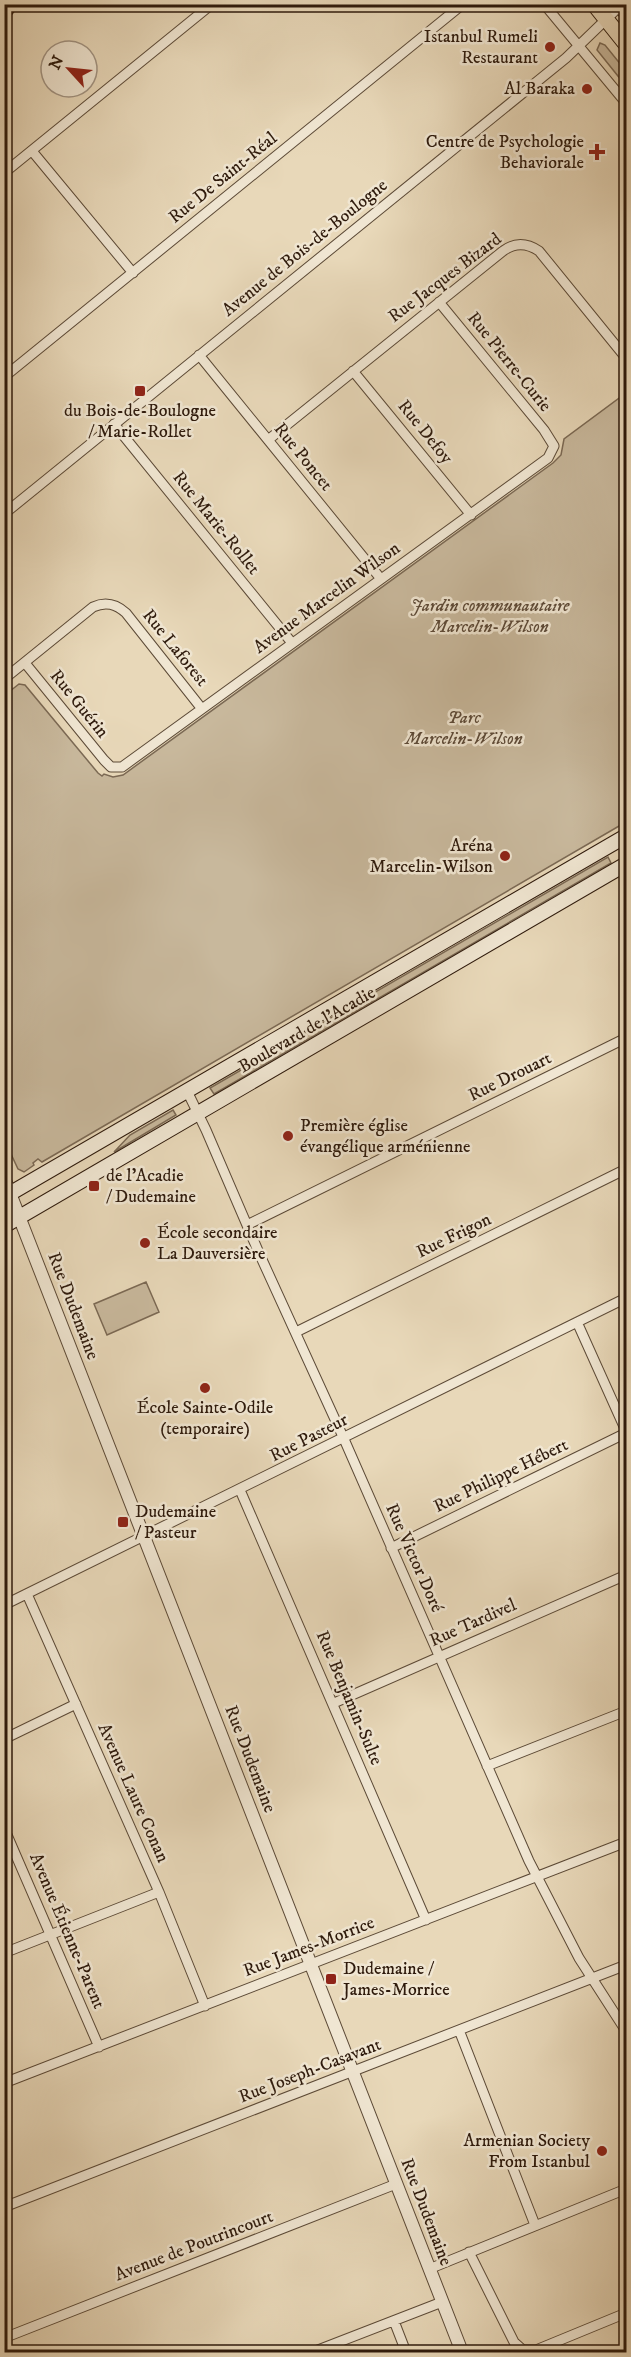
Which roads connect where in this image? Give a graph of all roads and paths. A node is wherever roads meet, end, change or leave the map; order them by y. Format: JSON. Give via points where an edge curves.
{"nodes":[{"id":1,"x":212,"y":4,"type":"edge"},
{"id":2,"x":463,"y":4,"type":"edge"},
{"id":3,"x":544,"y":4,"type":"edge"},
{"id":4,"x":594,"y":4,"type":"edge"},
{"id":5,"x":622,"y":7,"type":"edge"},
{"id":6,"x":606,"y":19,"type":"junction"},
{"id":7,"x":627,"y":44,"type":"edge"},
{"id":8,"x":579,"y":45,"type":"junction"},
{"id":9,"x":627,"y":103,"type":"edge"},
{"id":10,"x":32,"y":151,"type":"junction"},
{"id":11,"x":4,"y":173,"type":"edge"},
{"id":12,"x":133,"y":273,"type":"junction"},
{"id":13,"x":439,"y":302,"type":"junction"},
{"id":14,"x":199,"y":355,"type":"junction"},
{"id":15,"x":627,"y":358,"type":"edge"},
{"id":16,"x":353,"y":371,"type":"junction"},
{"id":17,"x":4,"y":377,"type":"edge"},
{"id":18,"x":114,"y":424,"type":"junction"},
{"id":19,"x":268,"y":440,"type":"junction"},
{"id":20,"x":553,"y":443,"type":"joint"},
{"id":21,"x":4,"y":514,"type":"edge"},
{"id":22,"x":471,"y":515,"type":"junction"},
{"id":23,"x":381,"y":579,"type":"junction"},
{"id":24,"x":292,"y":643,"type":"junction"},
{"id":25,"x":25,"y":663,"type":"junction"},
{"id":26,"x":4,"y":679,"type":"edge"},
{"id":27,"x":202,"y":709,"type":"junction"},
{"id":28,"x":109,"y":766,"type":"joint"},
{"id":29,"x":624,"y":842,"type":"edge"},
{"id":30,"x":627,"y":864,"type":"edge"},
{"id":31,"x":627,"y":1038,"type":"edge"},
{"id":32,"x":187,"y":1091,"type":"junction"},
{"id":33,"x":198,"y":1113,"type":"junction"},
{"id":34,"x":627,"y":1168,"type":"edge"},
{"id":35,"x":4,"y":1178,"type":"edge"},
{"id":36,"x":8,"y":1195,"type":"edge"},
{"id":37,"x":20,"y":1218,"type":"junction"},
{"id":38,"x":247,"y":1225,"type":"junction"},
{"id":39,"x":4,"y":1226,"type":"edge"},
{"id":40,"x":627,"y":1298,"type":"edge"},
{"id":41,"x":577,"y":1322,"type":"junction"},
{"id":42,"x":296,"y":1332,"type":"junction"},
{"id":43,"x":627,"y":1432,"type":"edge"},
{"id":44,"x":344,"y":1438,"type":"junction"},
{"id":45,"x":240,"y":1490,"type":"junction"},
{"id":46,"x":144,"y":1536,"type":"junction"},
{"id":47,"x":391,"y":1548,"type":"junction"},
{"id":48,"x":627,"y":1575,"type":"edge"},
{"id":49,"x":27,"y":1594,"type":"junction"},
{"id":50,"x":4,"y":1605,"type":"edge"},
{"id":51,"x":439,"y":1656,"type":"junction"},
{"id":52,"x":334,"y":1703,"type":"junction"},
{"id":53,"x":75,"y":1704,"type":"junction"},
{"id":54,"x":627,"y":1711,"type":"edge"},
{"id":55,"x":4,"y":1739,"type":"edge"},
{"id":56,"x":487,"y":1766,"type":"junction"},
{"id":57,"x":4,"y":1828,"type":"edge"},
{"id":58,"x":627,"y":1842,"type":"edge"},
{"id":59,"x":538,"y":1877,"type":"junction"},
{"id":60,"x":159,"y":1892,"type":"junction"},
{"id":61,"x":426,"y":1920,"type":"junction"},
{"id":62,"x":52,"y":1935,"type":"junction"},
{"id":63,"x":4,"y":1953,"type":"edge"},
{"id":64,"x":310,"y":1965,"type":"junction"},
{"id":65,"x":627,"y":1965,"type":"edge"},
{"id":66,"x":592,"y":1979,"type":"junction"},
{"id":67,"x":205,"y":2006,"type":"junction"},
{"id":68,"x":459,"y":2030,"type":"junction"},
{"id":69,"x":627,"y":2031,"type":"edge"},
{"id":70,"x":99,"y":2047,"type":"junction"},
{"id":71,"x":352,"y":2073,"type":"junction"},
{"id":72,"x":4,"y":2083,"type":"edge"},
{"id":73,"x":396,"y":2184,"type":"junction"},
{"id":74,"x":627,"y":2189,"type":"edge"},
{"id":75,"x":4,"y":2207,"type":"edge"},
{"id":76,"x":535,"y":2225,"type":"junction"},
{"id":77,"x":469,"y":2252,"type":"junction"},
{"id":78,"x":429,"y":2269,"type":"junction"},
{"id":79,"x":442,"y":2302,"type":"junction"},
{"id":80,"x":627,"y":2313,"type":"edge"},
{"id":81,"x":394,"y":2321,"type":"junction"},
{"id":82,"x":4,"y":2338,"type":"edge"},
{"id":83,"x":313,"y":2352,"type":"edge"},
{"id":84,"x":406,"y":2352,"type":"edge"},
{"id":85,"x":462,"y":2352,"type":"edge"}],
"edges":[{"from":1,"to":10,"type":"street"},
{"from":2,"to":12,"type":"street","name":"Rue De Saint-Réal"},
{"from":3,"to":8,"type":"street"},
{"from":4,"to":6,"type":"main road"},
{"from":5,"to":6,"type":"street","name":"Avenue de Bois-de-Boulogne"},
{"from":6,"to":7,"type":"main road"},
{"from":6,"to":8,"type":"street","name":"Avenue de Bois-de-Boulogne"},
{"from":8,"to":9,"type":"street"},
{"from":8,"to":14,"type":"street","name":"Avenue de Bois-de-Boulogne"},
{"from":10,"to":11,"type":"street"},
{"from":10,"to":12,"type":"street"},
{"from":12,"to":17,"type":"street","name":"Rue De Saint-Réal"},
{"from":13,"to":15,"type":"street","name":"Rue Jacques Bizard","via":[[506,248],[529,245],[542,255]]},
{"from":13,"to":16,"type":"street","name":"Rue Jacques Bizard"},
{"from":13,"to":20,"type":"street","name":"Rue Pierre-Curie"},
{"from":14,"to":18,"type":"street","name":"Avenue de Bois-de-Boulogne"},
{"from":14,"to":19,"type":"street","name":"Rue Poncet"},
{"from":16,"to":19,"type":"street","name":"Rue Jacques Bizard"},
{"from":16,"to":22,"type":"street","name":"Rue Defoy"},
{"from":18,"to":21,"type":"street","name":"Avenue de Bois-de-Boulogne"},
{"from":18,"to":24,"type":"street","name":"Rue Marie-Rollet"},
{"from":19,"to":23,"type":"street","name":"Rue Poncet"},
{"from":20,"to":22,"type":"street","name":"Avenue Marcelin Wilson","via":[[553,452],[546,460]]},
{"from":22,"to":23,"type":"street","name":"Avenue Marcelin Wilson"},
{"from":23,"to":24,"type":"street","name":"Avenue Marcelin Wilson"},
{"from":24,"to":27,"type":"street","name":"Avenue Marcelin Wilson"},
{"from":25,"to":26,"type":"street","name":"Rue Laforest"},
{"from":25,"to":27,"type":"street","name":"Rue Laforest","via":[[93,607],[113,604],[126,613]]},
{"from":25,"to":28,"type":"street","name":"Rue Guérin"},
{"from":27,"to":28,"type":"street","name":"Avenue Marcelin Wilson","via":[[125,765]]},
{"from":29,"to":32,"type":"main road","name":"Boulevard de l'Acadie"},
{"from":30,"to":33,"type":"main road","name":"Boulevard de l'Acadie"},
{"from":31,"to":38,"type":"street","name":"Rue Drouart"},
{"from":32,"to":33,"type":"street","name":"Rue Victor Doré"},
{"from":32,"to":36,"type":"main road","name":"Boulevard de l'Acadie"},
{"from":33,"to":37,"type":"main road","name":"Boulevard de l'Acadie"},
{"from":33,"to":38,"type":"street","name":"Rue Victor Doré"},
{"from":34,"to":42,"type":"street","name":"Rue Frigon"},
{"from":35,"to":36,"type":"street","name":"Rue Dudemaine"},
{"from":36,"to":37,"type":"street","name":"Rue Dudemaine"},
{"from":37,"to":39,"type":"main road","name":"Boulevard de l'Acadie"},
{"from":37,"to":46,"type":"street","name":"Rue Dudemaine"},
{"from":38,"to":42,"type":"street","name":"Rue Victor Doré"},
{"from":40,"to":41,"type":"street","name":"Rue Pasteur"},
{"from":41,"to":43,"type":"street"},
{"from":41,"to":44,"type":"street","name":"Rue Pasteur"},
{"from":42,"to":44,"type":"street","name":"Rue Victor Doré"},
{"from":43,"to":47,"type":"street","name":"Rue Philippe Hébert"},
{"from":44,"to":45,"type":"street","name":"Rue Pasteur"},
{"from":44,"to":47,"type":"street","name":"Rue Victor Doré"},
{"from":45,"to":46,"type":"street","name":"Rue Pasteur"},
{"from":45,"to":52,"type":"street","name":"Rue Benjamin-Sulte"},
{"from":46,"to":49,"type":"street","name":"Rue Pasteur"},
{"from":46,"to":64,"type":"street","name":"Rue Dudemaine"},
{"from":47,"to":51,"type":"street","name":"Rue Victor Doré"},
{"from":48,"to":51,"type":"street","name":"Rue Tardivel"},
{"from":49,"to":50,"type":"street","name":"Rue Pasteur"},
{"from":49,"to":53,"type":"street","name":"Avenue Laure Conan"},
{"from":51,"to":52,"type":"street","name":"Rue Tardivel"},
{"from":51,"to":56,"type":"street","name":"Rue Victor Doré"},
{"from":52,"to":61,"type":"street","name":"Rue Benjamin-Sulte"},
{"from":53,"to":55,"type":"street"},
{"from":53,"to":60,"type":"street","name":"Avenue Laure Conan"},
{"from":54,"to":56,"type":"street"},
{"from":56,"to":59,"type":"street","name":"Rue Victor Doré"},
{"from":57,"to":62,"type":"street","name":"Avenue Étienne-Parent"},
{"from":58,"to":59,"type":"street","name":"Rue James-Morrice"},
{"from":59,"to":61,"type":"street","name":"Rue James-Morrice"},
{"from":59,"to":66,"type":"street","name":"Rue Victor Doré"},
{"from":60,"to":62,"type":"street"},
{"from":60,"to":67,"type":"street","name":"Avenue Laure Conan"},
{"from":61,"to":64,"type":"street","name":"Rue James-Morrice"},
{"from":62,"to":63,"type":"street"},
{"from":62,"to":70,"type":"street","name":"Avenue Étienne-Parent"},
{"from":64,"to":67,"type":"street","name":"Rue James-Morrice"},
{"from":64,"to":71,"type":"street","name":"Rue Dudemaine"},
{"from":65,"to":66,"type":"street","name":"Rue Joseph-Casavant"},
{"from":66,"to":68,"type":"street","name":"Rue Joseph-Casavant"},
{"from":66,"to":69,"type":"street","name":"Rue Victor Doré"},
{"from":67,"to":70,"type":"street","name":"Rue James-Morrice"},
{"from":68,"to":71,"type":"street","name":"Rue Joseph-Casavant"},
{"from":68,"to":76,"type":"street"},
{"from":70,"to":72,"type":"street","name":"Rue James-Morrice"},
{"from":71,"to":73,"type":"street","name":"Rue Dudemaine"},
{"from":71,"to":75,"type":"street","name":"Rue Joseph-Casavant"},
{"from":73,"to":78,"type":"street","name":"Rue Dudemaine"},
{"from":73,"to":82,"type":"street","name":"Avenue de Poutrincourt"},
{"from":74,"to":76,"type":"street"},
{"from":76,"to":77,"type":"street"},
{"from":77,"to":78,"type":"street"},
{"from":77,"to":80,"type":"street","via":[[514,2342],[523,2350],[536,2350]]},
{"from":78,"to":79,"type":"street","name":"Rue Dudemaine"},
{"from":79,"to":81,"type":"street"},
{"from":79,"to":85,"type":"street","name":"Rue Dudemaine"},
{"from":81,"to":83,"type":"street"},
{"from":81,"to":84,"type":"street"}]}
